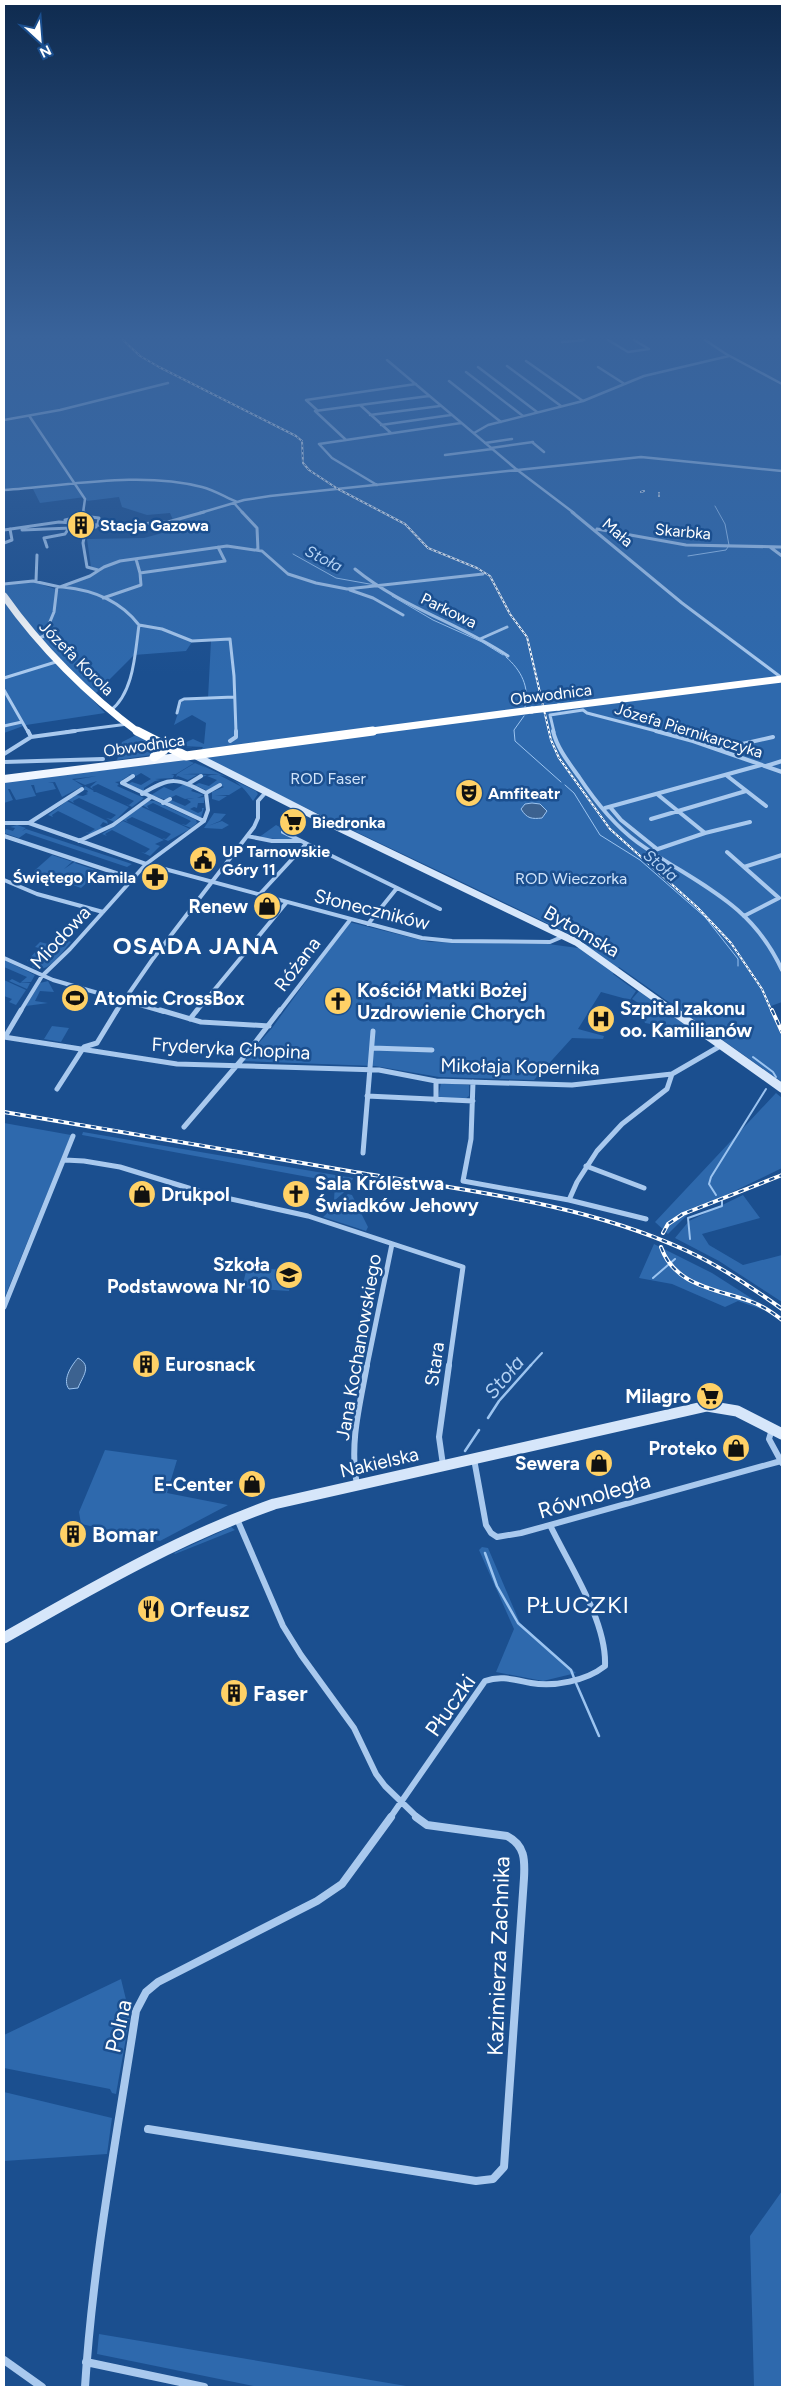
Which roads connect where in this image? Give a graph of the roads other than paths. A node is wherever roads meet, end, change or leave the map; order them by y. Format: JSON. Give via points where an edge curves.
{"nodes":[{"id":1,"x":54,"y":452,"type":"edge"},
{"id":2,"x":326,"y":452,"type":"edge"},
{"id":3,"x":468,"y":452,"type":"edge"},
{"id":4,"x":496,"y":452,"type":"edge"},
{"id":5,"x":445,"y":455,"type":"dead end"},
{"id":6,"x":518,"y":470,"type":"junction"},
{"id":7,"x":782,"y":471,"type":"edge"},
{"id":8,"x":77,"y":484,"type":"junction"},
{"id":9,"x":378,"y":485,"type":"junction"},
{"id":10,"x":4,"y":490,"type":"edge"},
{"id":11,"x":235,"y":503,"type":"junction"},
{"id":12,"x":83,"y":516,"type":"junction"},
{"id":13,"x":63,"y":522,"type":"junction"},
{"id":14,"x":98,"y":524,"type":"junction"},
{"id":15,"x":36,"y":525,"type":"junction"},
{"id":16,"x":104,"y":525,"type":"junction"},
{"id":17,"x":86,"y":527,"type":"junction"},
{"id":18,"x":69,"y":528,"type":"junction"},
{"id":19,"x":594,"y":528,"type":"junction"},
{"id":20,"x":4,"y":530,"type":"edge"},
{"id":21,"x":11,"y":530,"type":"junction"},
{"id":22,"x":35,"y":530,"type":"junction"},
{"id":23,"x":4,"y":543,"type":"edge"},
{"id":24,"x":47,"y":547,"type":"dead end"},
{"id":25,"x":218,"y":547,"type":"junction"},
{"id":26,"x":770,"y":547,"type":"junction"},
{"id":27,"x":782,"y":547,"type":"edge"},
{"id":28,"x":258,"y":550,"type":"junction"},
{"id":29,"x":37,"y":555,"type":"dead end"},
{"id":30,"x":782,"y":556,"type":"edge"},
{"id":31,"x":136,"y":559,"type":"junction"},
{"id":32,"x":355,"y":568,"type":"dead end"},
{"id":33,"x":98,"y":570,"type":"junction"},
{"id":34,"x":140,"y":573,"type":"junction"},
{"id":35,"x":483,"y":574,"type":"dead end"},
{"id":36,"x":36,"y":581,"type":"junction"},
{"id":37,"x":70,"y":583,"type":"junction"},
{"id":38,"x":4,"y":584,"type":"edge"},
{"id":39,"x":380,"y":586,"type":"junction"},
{"id":40,"x":59,"y":587,"type":"junction"},
{"id":41,"x":73,"y":588,"type":"junction"},
{"id":42,"x":347,"y":589,"type":"junction"},
{"id":43,"x":4,"y":596,"type":"edge"},
{"id":44,"x":103,"y":598,"type":"junction"},
{"id":45,"x":402,"y":615,"type":"dead end"},
{"id":46,"x":139,"y":625,"type":"junction"},
{"id":47,"x":507,"y":627,"type":"dead end"},
{"id":48,"x":37,"y":639,"type":"junction"},
{"id":49,"x":480,"y":639,"type":"junction"},
{"id":50,"x":508,"y":656,"type":"dead end"},
{"id":51,"x":60,"y":661,"type":"junction"},
{"id":52,"x":4,"y":678,"type":"edge"},
{"id":53,"x":782,"y":678,"type":"edge"},
{"id":54,"x":4,"y":690,"type":"edge"},
{"id":55,"x":234,"y":697,"type":"junction"},
{"id":56,"x":110,"y":711,"type":"junction"},
{"id":57,"x":177,"y":713,"type":"dead end"},
{"id":58,"x":22,"y":722,"type":"junction"},
{"id":59,"x":128,"y":724,"type":"junction"},
{"id":60,"x":4,"y":726,"type":"edge"},
{"id":61,"x":139,"y":731,"type":"junction"},
{"id":62,"x":31,"y":737,"type":"junction"},
{"id":63,"x":323,"y":737,"type":"junction"},
{"id":64,"x":773,"y":737,"type":"dead end"},
{"id":65,"x":230,"y":740,"type":"dead end"},
{"id":66,"x":159,"y":744,"type":"junction"},
{"id":67,"x":718,"y":750,"type":"junction"},
{"id":68,"x":217,"y":752,"type":"junction"},
{"id":69,"x":4,"y":754,"type":"edge"},
{"id":70,"x":187,"y":754,"type":"junction"},
{"id":71,"x":154,"y":757,"type":"junction"},
{"id":72,"x":103,"y":759,"type":"dead end"},
{"id":73,"x":4,"y":762,"type":"edge"},
{"id":74,"x":782,"y":762,"type":"edge"},
{"id":75,"x":211,"y":763,"type":"junction"},
{"id":76,"x":764,"y":766,"type":"junction"},
{"id":77,"x":59,"y":772,"type":"junction"},
{"id":78,"x":782,"y":772,"type":"edge"},
{"id":79,"x":726,"y":775,"type":"junction"},
{"id":80,"x":133,"y":776,"type":"dead end"},
{"id":81,"x":201,"y":776,"type":"dead end"},
{"id":82,"x":4,"y":780,"type":"edge"},
{"id":83,"x":188,"y":784,"type":"junction"},
{"id":84,"x":220,"y":785,"type":"dead end"},
{"id":85,"x":82,"y":789,"type":"dead end"},
{"id":86,"x":746,"y":791,"type":"junction"},
{"id":87,"x":266,"y":792,"type":"junction"},
{"id":88,"x":206,"y":793,"type":"junction"},
{"id":89,"x":142,"y":794,"type":"junction"},
{"id":90,"x":657,"y":794,"type":"junction"},
{"id":91,"x":150,"y":798,"type":"junction"},
{"id":92,"x":170,"y":799,"type":"dead end"},
{"id":93,"x":163,"y":803,"type":"junction"},
{"id":94,"x":766,"y":806,"type":"dead end"},
{"id":95,"x":607,"y":808,"type":"junction"},
{"id":96,"x":677,"y":810,"type":"junction"},
{"id":97,"x":651,"y":819,"type":"dead end"},
{"id":98,"x":204,"y":821,"type":"junction"},
{"id":99,"x":750,"y":822,"type":"dead end"},
{"id":100,"x":4,"y":823,"type":"edge"},
{"id":101,"x":29,"y":823,"type":"junction"},
{"id":102,"x":10,"y":824,"type":"junction"},
{"id":103,"x":4,"y":828,"type":"edge"},
{"id":104,"x":283,"y":832,"type":"dead end"},
{"id":105,"x":705,"y":833,"type":"junction"},
{"id":106,"x":4,"y":836,"type":"edge"},
{"id":107,"x":247,"y":836,"type":"junction"},
{"id":108,"x":78,"y":841,"type":"junction"},
{"id":109,"x":301,"y":841,"type":"junction"},
{"id":110,"x":306,"y":844,"type":"junction"},
{"id":111,"x":657,"y":850,"type":"junction"},
{"id":112,"x":652,"y":852,"type":"junction"},
{"id":113,"x":727,"y":852,"type":"dead end"},
{"id":114,"x":782,"y":855,"type":"edge"},
{"id":115,"x":146,"y":864,"type":"junction"},
{"id":116,"x":744,"y":867,"type":"junction"},
{"id":117,"x":134,"y":879,"type":"junction"},
{"id":118,"x":4,"y":880,"type":"edge"},
{"id":119,"x":212,"y":883,"type":"junction"},
{"id":120,"x":396,"y":888,"type":"junction"},
{"id":121,"x":258,"y":895,"type":"junction"},
{"id":122,"x":286,"y":903,"type":"junction"},
{"id":123,"x":440,"y":909,"type":"dead end"},
{"id":124,"x":103,"y":912,"type":"junction"},
{"id":125,"x":744,"y":916,"type":"junction"},
{"id":126,"x":350,"y":920,"type":"junction"},
{"id":127,"x":368,"y":924,"type":"junction"},
{"id":128,"x":564,"y":936,"type":"junction"},
{"id":129,"x":4,"y":958,"type":"edge"},
{"id":130,"x":782,"y":970,"type":"edge"},
{"id":131,"x":42,"y":976,"type":"junction"},
{"id":132,"x":124,"y":1000,"type":"junction"},
{"id":133,"x":190,"y":1019,"type":"junction"},
{"id":134,"x":269,"y":1026,"type":"junction"},
{"id":135,"x":374,"y":1031,"type":"dead end"},
{"id":136,"x":4,"y":1037,"type":"edge"},
{"id":137,"x":97,"y":1043,"type":"junction"},
{"id":138,"x":722,"y":1045,"type":"junction"},
{"id":139,"x":372,"y":1048,"type":"junction"},
{"id":140,"x":83,"y":1049,"type":"junction"},
{"id":141,"x":432,"y":1050,"type":"dead end"},
{"id":142,"x":101,"y":1052,"type":"junction"},
{"id":143,"x":237,"y":1066,"type":"junction"},
{"id":144,"x":369,"y":1070,"type":"junction"},
{"id":145,"x":672,"y":1074,"type":"junction"},
{"id":146,"x":436,"y":1081,"type":"junction"},
{"id":147,"x":473,"y":1082,"type":"junction"},
{"id":148,"x":782,"y":1088,"type":"edge"},
{"id":149,"x":57,"y":1089,"type":"dead end"},
{"id":150,"x":367,"y":1096,"type":"junction"},
{"id":151,"x":436,"y":1100,"type":"junction"},
{"id":152,"x":473,"y":1101,"type":"junction"},
{"id":153,"x":184,"y":1127,"type":"dead end"},
{"id":154,"x":74,"y":1136,"type":"dead end"},
{"id":155,"x":362,"y":1153,"type":"dead end"},
{"id":156,"x":65,"y":1160,"type":"junction"},
{"id":157,"x":586,"y":1166,"type":"junction"},
{"id":158,"x":644,"y":1188,"type":"dead end"},
{"id":159,"x":570,"y":1200,"type":"junction"},
{"id":160,"x":646,"y":1219,"type":"dead end"},
{"id":161,"x":392,"y":1244,"type":"junction"},
{"id":162,"x":463,"y":1267,"type":"joint"},
{"id":163,"x":4,"y":1307,"type":"edge"},
{"id":164,"x":772,"y":1428,"type":"junction"},
{"id":165,"x":782,"y":1434,"type":"edge"},
{"id":166,"x":474,"y":1458,"type":"junction"},
{"id":167,"x":781,"y":1462,"type":"edge"},
{"id":168,"x":443,"y":1465,"type":"junction"},
{"id":169,"x":357,"y":1485,"type":"junction"},
{"id":170,"x":236,"y":1516,"type":"junction"},
{"id":171,"x":550,"y":1525,"type":"junction"},
{"id":172,"x":4,"y":1638,"type":"edge"},
{"id":173,"x":401,"y":1803,"type":"junction"},
{"id":174,"x":148,"y":2129,"type":"dead end"},
{"id":175,"x":4,"y":2360,"type":"edge"},
{"id":176,"x":86,"y":2362,"type":"junction"},
{"id":177,"x":36,"y":2386,"type":"edge"},
{"id":178,"x":85,"y":2387,"type":"edge"},
{"id":179,"x":204,"y":2387,"type":"edge"}],
"edges":[{"from":1,"to":8,"type":"street"},
{"from":2,"to":9,"type":"street"},
{"from":3,"to":5,"type":"street"},
{"from":4,"to":6,"type":"street","name":"Mała"},
{"from":6,"to":7,"type":"street","via":[[641,457]]},
{"from":6,"to":9,"type":"street"},
{"from":6,"to":19,"type":"street","name":"Mała"},
{"from":8,"to":10,"type":"street"},
{"from":8,"to":11,"type":"street","via":[[124,481],[193,485]]},
{"from":8,"to":12,"type":"street","via":[[85,499]]},
{"from":9,"to":11,"type":"street","via":[[270,496]]},
{"from":11,"to":16,"type":"street","via":[[174,521]]},
{"from":11,"to":28,"type":"street","via":[[257,528]]},
{"from":12,"to":13,"type":"street"},
{"from":12,"to":14,"type":"street","via":[[99,518]]},
{"from":13,"to":14,"type":"street"},
{"from":13,"to":15,"type":"street"},
{"from":14,"to":16,"type":"street"},
{"from":15,"to":21,"type":"street"},
{"from":15,"to":22,"type":"street"},
{"from":16,"to":17,"type":"street"},
{"from":17,"to":18,"type":"street"},
{"from":17,"to":33,"type":"street","via":[[87,566]]},
{"from":18,"to":22,"type":"street"},
{"from":18,"to":24,"type":"street","via":[[66,534],[44,538]]},
{"from":19,"to":26,"type":"street","name":"Skarbka","via":[[678,544]]},
{"from":19,"to":53,"type":"street","name":"Mała","via":[[682,603]]},
{"from":20,"to":21,"type":"street"},
{"from":21,"to":22,"type":"street"},
{"from":21,"to":23,"type":"street","via":[[12,540]]},
{"from":25,"to":28,"type":"street"},
{"from":25,"to":31,"type":"street"},
{"from":25,"to":34,"type":"street","via":[[225,561]]},
{"from":26,"to":27,"type":"street","name":"Skarbka"},
{"from":26,"to":30,"type":"street"},
{"from":28,"to":42,"type":"street","name":"Parkowa","via":[[288,574]]},
{"from":29,"to":36,"type":"street"},
{"from":31,"to":33,"type":"street","via":[[120,561]]},
{"from":31,"to":34,"type":"street"},
{"from":32,"to":39,"type":"street","name":"Parkowa"},
{"from":33,"to":37,"type":"street"},
{"from":34,"to":44,"type":"street","via":[[141,585]]},
{"from":35,"to":39,"type":"street","name":"Parkowa"},
{"from":36,"to":38,"type":"street"},
{"from":36,"to":40,"type":"street"},
{"from":37,"to":40,"type":"street"},
{"from":37,"to":41,"type":"street"},
{"from":39,"to":42,"type":"street","name":"Parkowa"},
{"from":39,"to":49,"type":"street","name":"Parkowa","via":[[436,619]]},
{"from":40,"to":41,"type":"street"},
{"from":40,"to":48,"type":"street","via":[[52,618],[44,636]]},
{"from":41,"to":44,"type":"street"},
{"from":42,"to":45,"type":"street","via":[[373,598]]},
{"from":43,"to":48,"type":"highway","name":"Józefa Korola","via":[[23,625]]},
{"from":44,"to":46,"type":"street","via":[[120,606]]},
{"from":46,"to":55,"type":"street","via":[[162,629],[192,641],[230,639]]},
{"from":46,"to":56,"type":"street","via":[[131,678],[116,708]]},
{"from":47,"to":49,"type":"street"},
{"from":48,"to":51,"type":"highway","name":"Józefa Korola"},
{"from":49,"to":50,"type":"street","name":"Parkowa"},
{"from":51,"to":52,"type":"street"},
{"from":51,"to":56,"type":"highway","name":"Józefa Korola"},
{"from":53,"to":63,"type":"highway","name":"Obwodnica","bridge":true},
{"from":54,"to":58,"type":"street"},
{"from":55,"to":57,"type":"street","via":[[184,699]]},
{"from":55,"to":65,"type":"street","via":[[236,737]]},
{"from":56,"to":59,"type":"highway","name":"Józefa Korola"},
{"from":58,"to":60,"type":"street"},
{"from":58,"to":62,"type":"street"},
{"from":59,"to":61,"type":"highway","name":"Józefa Korola"},
{"from":59,"to":62,"type":"street"},
{"from":61,"to":66,"type":"highway","name":"Józefa Korola"},
{"from":61,"to":70,"type":"highway","name":"Józefa Korola","via":[[147,732]]},
{"from":62,"to":69,"type":"street"},
{"from":63,"to":68,"type":"highway","name":"Obwodnica"},
{"from":63,"to":70,"type":"highway","name":"Obwodnica"},
{"from":64,"to":67,"type":"street"},
{"from":66,"to":70,"type":"highway","name":"Józefa Korola"},
{"from":66,"to":71,"type":"highway","via":[[164,750]]},
{"from":67,"to":76,"type":"street","name":"Józefa Piernikarczyka"},
{"from":67,"to":95,"type":"street","name":"Józefa Piernikarczyka","via":[[583,710],[550,715],[558,745]]},
{"from":68,"to":70,"type":"highway","name":"Obwodnica"},
{"from":68,"to":75,"type":"street","via":[[210,757]]},
{"from":70,"to":71,"type":"main road","name":"Obwodnica"},
{"from":70,"to":75,"type":"street","name":"Bytomska"},
{"from":70,"to":77,"type":"main road","name":"Obwodnica"},
{"from":70,"to":87,"type":"street","name":"Bytomska"},
{"from":71,"to":77,"type":"main road","name":"Obwodnica"},
{"from":72,"to":73,"type":"street"},
{"from":74,"to":76,"type":"street"},
{"from":75,"to":87,"type":"street","name":"Bytomska"},
{"from":76,"to":78,"type":"street","name":"Józefa Piernikarczyka"},
{"from":76,"to":79,"type":"street"},
{"from":77,"to":82,"type":"main road","name":"Obwodnica"},
{"from":79,"to":86,"type":"street"},
{"from":79,"to":90,"type":"street"},
{"from":80,"to":89,"type":"street","via":[[122,784]]},
{"from":81,"to":83,"type":"street"},
{"from":83,"to":88,"type":"street"},
{"from":83,"to":89,"type":"street","via":[[170,778]]},
{"from":84,"to":88,"type":"street"},
{"from":85,"to":101,"type":"street","name":"Słoneczników"},
{"from":86,"to":94,"type":"street"},
{"from":86,"to":96,"type":"street"},
{"from":87,"to":107,"type":"street","via":[[259,799],[258,818]]},
{"from":87,"to":128,"type":"street","name":"Bytomska"},
{"from":88,"to":98,"type":"street","via":[[208,810]]},
{"from":89,"to":91,"type":"street"},
{"from":90,"to":95,"type":"street"},
{"from":90,"to":96,"type":"street"},
{"from":91,"to":93,"type":"street"},
{"from":91,"to":108,"type":"street","via":[[113,826]]},
{"from":92,"to":93,"type":"street"},
{"from":93,"to":98,"type":"street"},
{"from":95,"to":111,"type":"street"},
{"from":95,"to":112,"type":"street","via":[[624,832]]},
{"from":96,"to":97,"type":"street"},
{"from":96,"to":105,"type":"street"},
{"from":98,"to":115,"type":"street"},
{"from":99,"to":105,"type":"street"},
{"from":100,"to":102,"type":"street","name":"Słoneczników"},
{"from":101,"to":102,"type":"street","name":"Słoneczników"},
{"from":101,"to":108,"type":"street","name":"Słoneczników"},
{"from":102,"to":103,"type":"street"},
{"from":104,"to":109,"type":"street"},
{"from":105,"to":111,"type":"street"},
{"from":106,"to":117,"type":"street"},
{"from":107,"to":109,"type":"street","via":[[272,841]]},
{"from":107,"to":119,"type":"street"},
{"from":108,"to":115,"type":"street","name":"Słoneczników"},
{"from":109,"to":110,"type":"street"},
{"from":110,"to":120,"type":"street"},
{"from":110,"to":121,"type":"street"},
{"from":111,"to":112,"type":"street"},
{"from":112,"to":125,"type":"street"},
{"from":113,"to":116,"type":"street"},
{"from":114,"to":116,"type":"street"},
{"from":115,"to":117,"type":"street","name":"Miodowa"},
{"from":115,"to":119,"type":"street","name":"Słoneczników"},
{"from":116,"to":125,"type":"street","via":[[779,898]]},
{"from":117,"to":124,"type":"street","name":"Miodowa"},
{"from":118,"to":124,"type":"street","via":[[37,894]]},
{"from":119,"to":121,"type":"street","name":"Słoneczników"},
{"from":119,"to":132,"type":"street"},
{"from":120,"to":123,"type":"street"},
{"from":120,"to":127,"type":"street"},
{"from":121,"to":122,"type":"street","name":"Słoneczników"},
{"from":122,"to":126,"type":"street","name":"Słoneczników"},
{"from":122,"to":133,"type":"street"},
{"from":124,"to":131,"type":"street","name":"Miodowa"},
{"from":125,"to":130,"type":"street","via":[[776,952]]},
{"from":126,"to":127,"type":"street","name":"Słoneczników"},
{"from":126,"to":134,"type":"street","name":"Różana"},
{"from":127,"to":128,"type":"street","name":"Słoneczników","via":[[432,940],[550,942]]},
{"from":128,"to":138,"type":"street","name":"Bytomska","via":[[586,948]]},
{"from":129,"to":131,"type":"street"},
{"from":131,"to":132,"type":"street"},
{"from":131,"to":136,"type":"street","name":"Miodowa"},
{"from":132,"to":133,"type":"street"},
{"from":132,"to":137,"type":"street"},
{"from":133,"to":134,"type":"street","via":[[211,1024]]},
{"from":134,"to":143,"type":"street","name":"Różana"},
{"from":135,"to":139,"type":"street"},
{"from":136,"to":140,"type":"street","name":"Fryderyka Chopina"},
{"from":137,"to":140,"type":"street"},
{"from":137,"to":142,"type":"street"},
{"from":138,"to":145,"type":"street","name":"Mikołaja Kopernika"},
{"from":138,"to":148,"type":"street","name":"Bytomska"},
{"from":139,"to":141,"type":"street"},
{"from":139,"to":144,"type":"street"},
{"from":140,"to":142,"type":"street","name":"Fryderyka Chopina"},
{"from":140,"to":149,"type":"street"},
{"from":142,"to":143,"type":"street","name":"Fryderyka Chopina","via":[[177,1064]]},
{"from":143,"to":144,"type":"street","name":"Fryderyka Chopina"},
{"from":143,"to":153,"type":"street","name":"Różana"},
{"from":144,"to":146,"type":"street","name":"Mikołaja Kopernika"},
{"from":144,"to":150,"type":"street"},
{"from":145,"to":147,"type":"street","name":"Mikołaja Kopernika","via":[[572,1085]]},
{"from":145,"to":157,"type":"street","via":[[667,1089],[614,1131]]},
{"from":146,"to":147,"type":"street","name":"Mikołaja Kopernika"},
{"from":146,"to":151,"type":"street"},
{"from":147,"to":152,"type":"street"},
{"from":150,"to":151,"type":"street"},
{"from":150,"to":155,"type":"street"},
{"from":151,"to":152,"type":"street"},
{"from":152,"to":159,"type":"street","via":[[464,1181]]},
{"from":154,"to":156,"type":"street"},
{"from":156,"to":161,"type":"street","name":"Jana Kochanowskiego","via":[[113,1165],[208,1194],[306,1216]]},
{"from":156,"to":163,"type":"street"},
{"from":157,"to":158,"type":"street"},
{"from":157,"to":159,"type":"street","via":[[579,1175]]},
{"from":159,"to":160,"type":"street"},
{"from":161,"to":162,"type":"street","name":"Jana Kochanowskiego"},
{"from":161,"to":169,"type":"street","name":"Jana Kochanowskiego","via":[[356,1427],[354,1470]]},
{"from":162,"to":168,"type":"street","name":"Stara","via":[[439,1437]]},
{"from":164,"to":165,"type":"street","name":"Nakielska"},
{"from":164,"to":166,"type":"street","name":"Nakielska","via":[[733,1408],[707,1406]]},
{"from":164,"to":167,"type":"street","via":[[769,1439]]},
{"from":166,"to":168,"type":"street","name":"Nakielska"},
{"from":166,"to":171,"type":"street","name":"Równoległa","via":[[486,1525],[493,1535],[506,1537]]},
{"from":167,"to":171,"type":"street","name":"Równoległa"},
{"from":168,"to":169,"type":"street","name":"Nakielska"},
{"from":169,"to":170,"type":"street","name":"Nakielska"},
{"from":170,"to":172,"type":"street","name":"Nakielska","via":[[142,1562]]},
{"from":170,"to":173,"type":"street","name":"Kazimierza Zachnika","via":[[283,1626],[354,1728],[376,1774]]},
{"from":171,"to":173,"type":"street","name":"Płuczki","via":[[579,1580],[598,1630],[605,1666],[569,1680],[547,1684],[496,1677],[485,1681]]},
{"from":173,"to":174,"type":"street","name":"Kazimierza Zachnika","via":[[427,1825],[508,1836],[525,1854],[506,2157],[501,2171],[490,2180],[476,2181]]},
{"from":173,"to":176,"type":"street","name":"Polna","via":[[356,1868],[335,1890],[158,1982],[141,1998],[136,2011],[103,2224]]},
{"from":175,"to":177,"type":"street"},
{"from":176,"to":178,"type":"street","name":"Polna"},
{"from":176,"to":179,"type":"street"}]}
